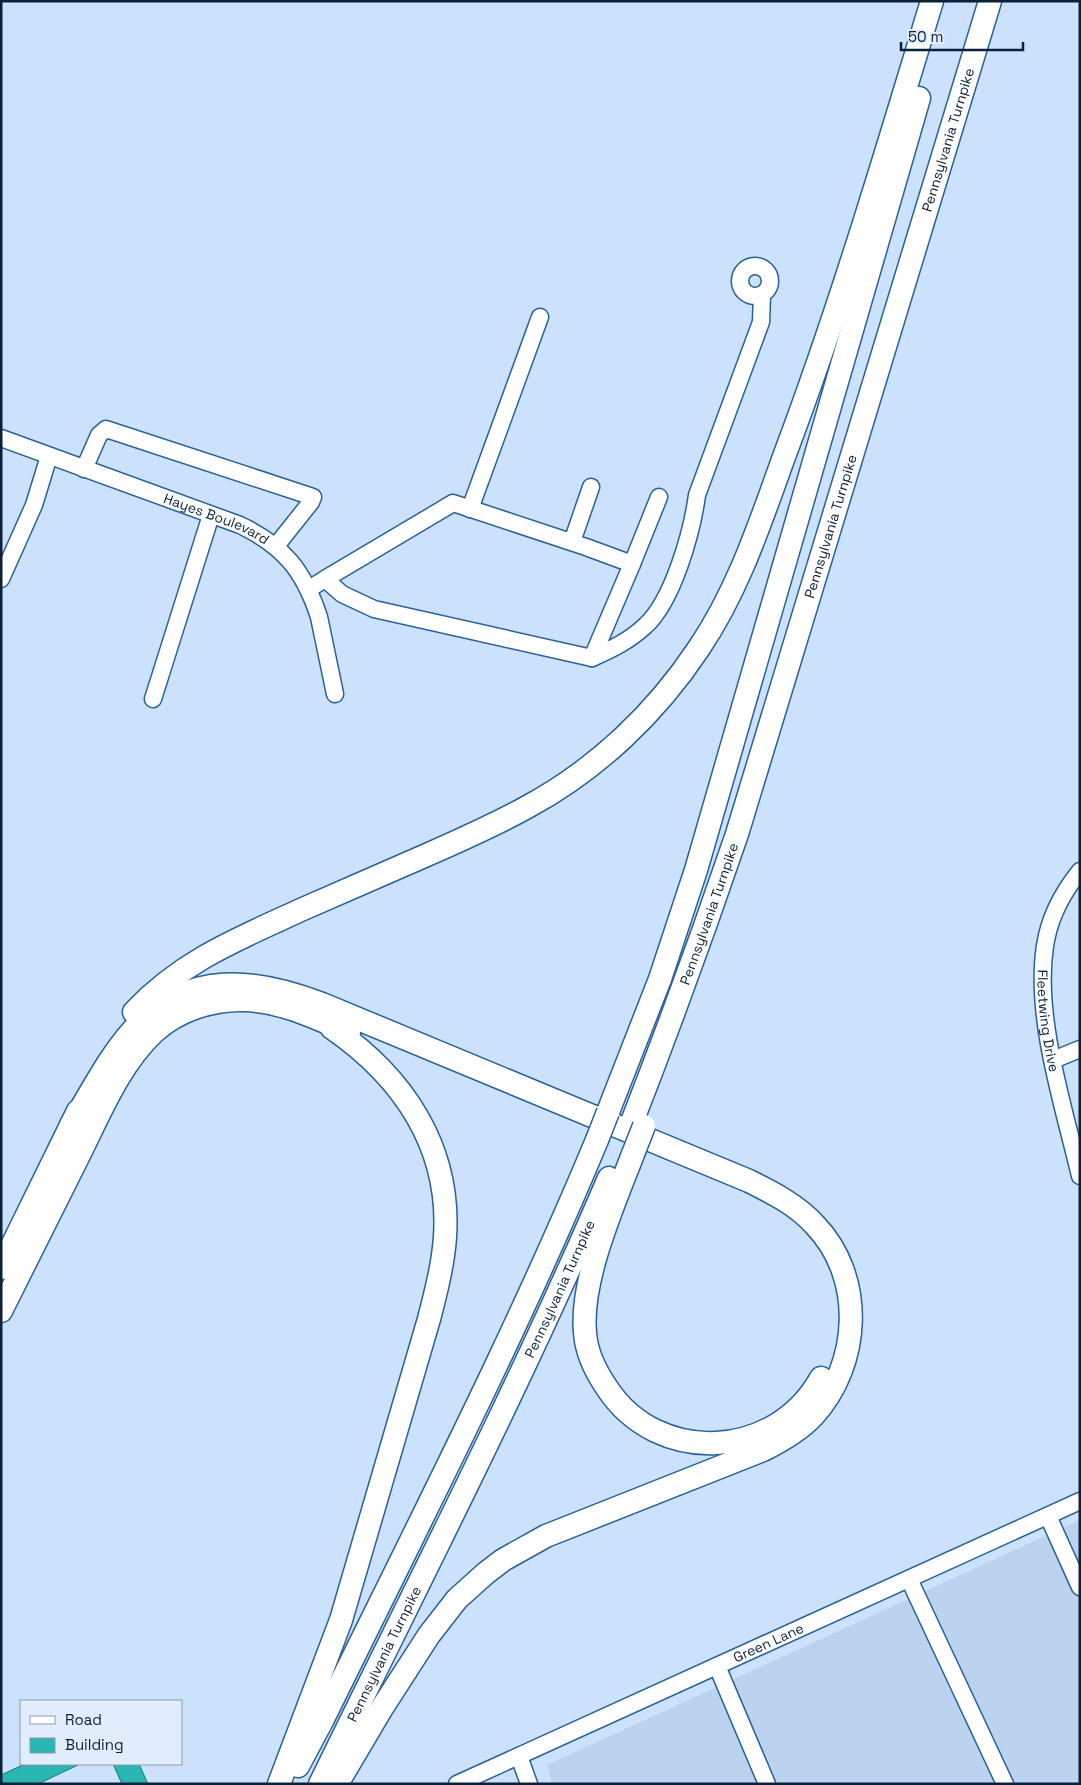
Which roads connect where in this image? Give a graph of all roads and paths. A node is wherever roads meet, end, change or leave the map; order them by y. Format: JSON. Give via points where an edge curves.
{"nodes":[{"id":1,"x":932,"y":1,"type":"edge"},
{"id":2,"x":946,"y":1,"type":"edge"},
{"id":3,"x":990,"y":1,"type":"edge"},
{"id":4,"x":762,"y":295,"type":"dead end"},
{"id":5,"x":540,"y":317,"type":"dead end"},
{"id":6,"x":1,"y":438,"type":"edge"},
{"id":7,"x":48,"y":456,"type":"junction"},
{"id":8,"x":84,"y":469,"type":"junction"},
{"id":9,"x":591,"y":487,"type":"dead end"},
{"id":10,"x":659,"y":497,"type":"dead end"},
{"id":11,"x":470,"y":509,"type":"junction"},
{"id":12,"x":211,"y":515,"type":"junction"},
{"id":13,"x":572,"y":542,"type":"junction"},
{"id":14,"x":276,"y":546,"type":"junction"},
{"id":15,"x":632,"y":564,"type":"junction"},
{"id":16,"x":1,"y":579,"type":"edge"},
{"id":17,"x":325,"y":579,"type":"junction"},
{"id":18,"x":309,"y":589,"type":"junction"},
{"id":19,"x":592,"y":658,"type":"junction"},
{"id":20,"x":335,"y":694,"type":"dead end"},
{"id":21,"x":153,"y":699,"type":"dead end"},
{"id":22,"x":1080,"y":871,"type":"edge"},
{"id":23,"x":323,"y":1021,"type":"junction"},
{"id":24,"x":1080,"y":1049,"type":"edge"},
{"id":25,"x":1053,"y":1060,"type":"junction"},
{"id":26,"x":71,"y":1125,"type":"junction"},
{"id":27,"x":627,"y":1152,"type":"junction"},
{"id":28,"x":1080,"y":1176,"type":"edge"},
{"id":29,"x":1,"y":1268,"type":"edge"},
{"id":30,"x":1,"y":1311,"type":"edge"},
{"id":31,"x":1080,"y":1501,"type":"edge"},
{"id":32,"x":1048,"y":1516,"type":"junction"},
{"id":33,"x":909,"y":1579,"type":"junction"},
{"id":34,"x":1080,"y":1587,"type":"edge"},
{"id":35,"x":717,"y":1666,"type":"junction"},
{"id":36,"x":519,"y":1756,"type":"junction"},
{"id":37,"x":279,"y":1784,"type":"edge"},
{"id":38,"x":289,"y":1784,"type":"edge"},
{"id":39,"x":320,"y":1784,"type":"edge"},
{"id":40,"x":338,"y":1784,"type":"edge"},
{"id":41,"x":457,"y":1784,"type":"edge"},
{"id":42,"x":529,"y":1784,"type":"edge"},
{"id":43,"x":768,"y":1784,"type":"edge"},
{"id":44,"x":1005,"y":1784,"type":"edge"}],
"edges":[{"from":1,"to":26,"type":"highway","via":[[852,264],[760,521],[721,611],[668,691],[611,748],[545,798],[485,829],[237,939],[184,969],[150,996],[116,1034],[103,1054]]},
{"from":2,"to":38,"type":"highway","name":"Pennsylvania Turnpike","bridge":true,"via":[[696,870],[660,979],[597,1140],[505,1347]]},
{"from":3,"to":27,"type":"highway","name":"Pennsylvania Turnpike","via":[[737,834]]},
{"from":4,"to":19,"type":"street","via":[[761,322],[697,495],[693,521],[664,599],[647,625],[624,643]]},
{"from":5,"to":11,"type":"street"},
{"from":6,"to":7,"type":"street","name":"Hayes Boulevard"},
{"from":7,"to":8,"type":"street","name":"Hayes Boulevard"},
{"from":7,"to":16,"type":"street","via":[[34,505]]},
{"from":8,"to":12,"type":"street","name":"Hayes Boulevard"},
{"from":8,"to":14,"type":"street","via":[[99,436],[106,429],[313,497]]},
{"from":9,"to":13,"type":"street"},
{"from":10,"to":15,"type":"street"},
{"from":11,"to":13,"type":"street"},
{"from":11,"to":17,"type":"street","via":[[453,503]]},
{"from":12,"to":14,"type":"street","name":"Hayes Boulevard","via":[[249,530]]},
{"from":12,"to":21,"type":"street"},
{"from":13,"to":15,"type":"street"},
{"from":14,"to":18,"type":"street","name":"Hayes Boulevard","via":[[299,571]]},
{"from":15,"to":19,"type":"street"},
{"from":17,"to":18,"type":"street"},
{"from":17,"to":19,"type":"street","via":[[342,594],[374,609]]},
{"from":18,"to":20,"type":"street","name":"Hayes Boulevard","via":[[320,616]]},
{"from":22,"to":25,"type":"street","name":"Fleetwing Drive","via":[[1054,915],[1045,944],[1042,991]]},
{"from":23,"to":27,"type":"highway","via":[[694,1170],[760,1202],[792,1222],[820,1256],[832,1284],[836,1313],[833,1344],[824,1373],[807,1398],[784,1420],[756,1435],[710,1444],[664,1436],[622,1408],[594,1366],[585,1334],[586,1295]]},
{"from":23,"to":30,"type":"highway","via":[[262,1001],[228,1000],[181,1013],[155,1032],[132,1057],[108,1095]]},
{"from":23,"to":37,"type":"highway","via":[[355,1043],[380,1066],[412,1108],[429,1142],[440,1177],[445,1235],[440,1275],[429,1319],[351,1588]]},
{"from":24,"to":25,"type":"street"},
{"from":25,"to":28,"type":"street","name":"Fleetwing Drive"},
{"from":26,"to":29,"type":"highway"},
{"from":26,"to":40,"type":"highway","via":[[125,1040],[163,1005],[208,987],[239,983],[263,986],[288,991],[322,1004],[749,1181],[805,1214],[826,1238],[842,1266],[851,1301],[848,1347],[831,1390],[814,1415],[791,1435],[763,1450],[546,1536],[486,1573],[457,1599],[429,1635]]},
{"from":27,"to":39,"type":"highway","name":"Pennsylvania Turnpike"},
{"from":31,"to":32,"type":"street","name":"Green Lane"},
{"from":32,"to":33,"type":"street","name":"Green Lane"},
{"from":32,"to":34,"type":"street"},
{"from":33,"to":35,"type":"street","name":"Green Lane"},
{"from":33,"to":44,"type":"street"},
{"from":35,"to":36,"type":"street","name":"Green Lane"},
{"from":35,"to":43,"type":"street"},
{"from":36,"to":41,"type":"street","name":"Green Lane"},
{"from":36,"to":42,"type":"street"}]}
